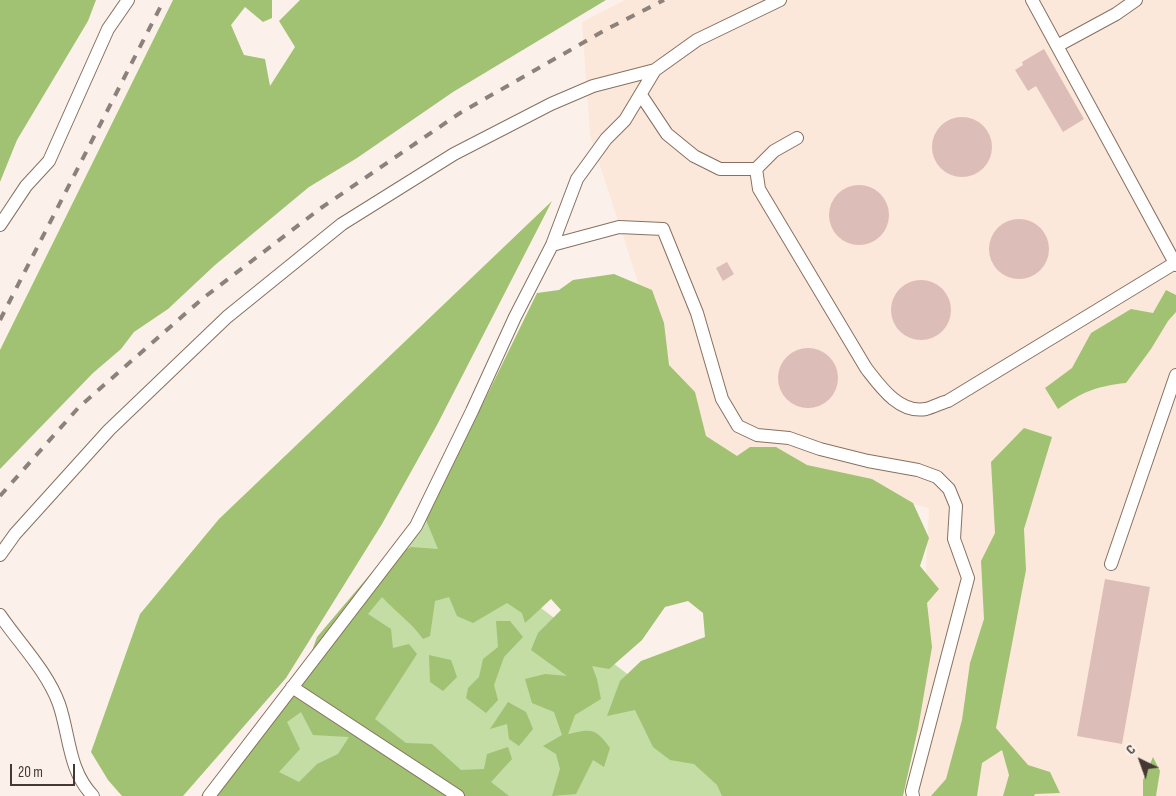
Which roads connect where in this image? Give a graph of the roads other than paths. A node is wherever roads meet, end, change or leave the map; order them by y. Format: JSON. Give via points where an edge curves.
{"nodes":[{"id":1,"x":128,"y":0,"type":"edge"},
{"id":2,"x":780,"y":0,"type":"edge"},
{"id":3,"x":1032,"y":0,"type":"edge"},
{"id":4,"x":1136,"y":0,"type":"edge"},
{"id":5,"x":1057,"y":46,"type":"junction"},
{"id":6,"x":655,"y":70,"type":"junction"},
{"id":7,"x":641,"y":95,"type":"junction"},
{"id":8,"x":797,"y":138,"type":"dead end"},
{"id":9,"x":756,"y":169,"type":"junction"},
{"id":10,"x":0,"y":225,"type":"edge"},
{"id":11,"x":552,"y":245,"type":"junction"},
{"id":12,"x":1175,"y":264,"type":"edge"},
{"id":13,"x":1176,"y":374,"type":"edge"},
{"id":14,"x":0,"y":555,"type":"edge"},
{"id":15,"x":1111,"y":564,"type":"dead end"},
{"id":16,"x":0,"y":614,"type":"edge"},
{"id":17,"x":292,"y":687,"type":"junction"},
{"id":18,"x":92,"y":796,"type":"edge"},
{"id":19,"x":209,"y":796,"type":"edge"},
{"id":20,"x":458,"y":796,"type":"edge"},
{"id":21,"x":913,"y":796,"type":"edge"}],
"edges":[{"from":1,"to":10,"type":"lane","via":[[108,29],[49,161],[26,186]]},
{"from":2,"to":6,"type":"lane","via":[[697,40]]},
{"from":3,"to":5,"type":"lane"},
{"from":4,"to":5,"type":"lane"},
{"from":5,"to":12,"type":"lane"},
{"from":6,"to":7,"type":"lane"},
{"from":6,"to":14,"type":"lane","via":[[593,86],[552,104],[454,154],[342,224],[227,316],[109,430]]},
{"from":7,"to":9,"type":"lane","via":[[667,134],[694,156],[720,169]]},
{"from":7,"to":11,"type":"lane","via":[[577,179]]},
{"from":8,"to":9,"type":"lane","via":[[774,151]]},
{"from":9,"to":12,"type":"lane","via":[[759,189],[866,368],[887,395],[907,406],[924,410],[948,401]]},
{"from":11,"to":17,"type":"lane","via":[[416,526]]},
{"from":11,"to":21,"type":"lane","via":[[619,226],[663,229],[697,313],[722,400],[738,426],[757,435],[789,438],[868,462],[918,470],[937,477],[950,489],[956,506],[954,539],[968,578]]},
{"from":13,"to":15,"type":"lane"},
{"from":16,"to":18,"type":"lane","via":[[43,673],[55,696],[70,757],[82,786]]},
{"from":17,"to":19,"type":"lane"},
{"from":17,"to":20,"type":"lane"}]}
